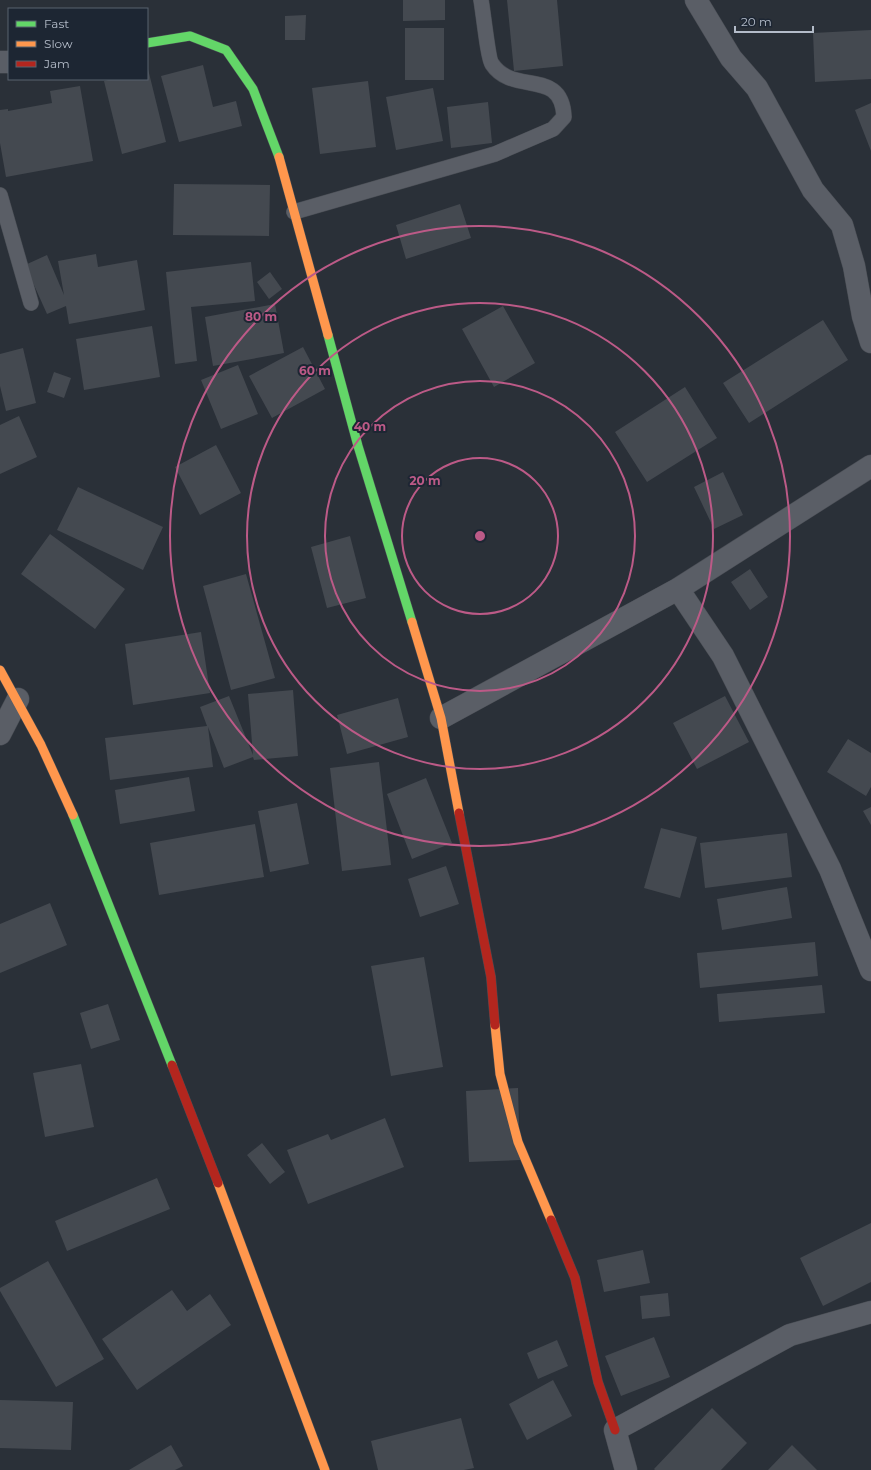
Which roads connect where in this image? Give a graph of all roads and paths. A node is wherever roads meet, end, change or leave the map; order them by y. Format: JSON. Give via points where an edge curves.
{"nodes":[{"id":1,"x":481,"y":0,"type":"edge"},
{"id":2,"x":696,"y":0,"type":"edge"},
{"id":3,"x":148,"y":43,"type":"edge"},
{"id":4,"x":0,"y":195,"type":"edge"},
{"id":5,"x":294,"y":212,"type":"junction"},
{"id":6,"x":31,"y":303,"type":"dead end"},
{"id":7,"x":871,"y":342,"type":"edge"},
{"id":8,"x":871,"y":466,"type":"edge"},
{"id":9,"x":678,"y":589,"type":"junction"},
{"id":10,"x":0,"y":670,"type":"edge"},
{"id":11,"x":18,"y":699,"type":"junction"},
{"id":12,"x":441,"y":718,"type":"junction"},
{"id":13,"x":0,"y":734,"type":"edge"},
{"id":14,"x":871,"y":970,"type":"edge"},
{"id":15,"x":871,"y":1312,"type":"edge"},
{"id":16,"x":615,"y":1430,"type":"junction"},
{"id":17,"x":325,"y":1470,"type":"edge"},
{"id":18,"x":626,"y":1470,"type":"edge"}],
"edges":[{"from":1,"to":5,"type":"lane","via":[[491,64],[507,78],[544,86],[555,92],[564,103],[564,117],[553,129],[495,154]]},
{"from":2,"to":7,"type":"street","via":[[731,58],[757,88],[813,190],[842,225]]},
{"from":3,"to":5,"type":"street","via":[[190,36],[226,50],[253,89],[276,146]]},
{"from":4,"to":6,"type":"lane"},
{"from":5,"to":12,"type":"street","via":[[358,446]]},
{"from":8,"to":9,"type":"street"},
{"from":9,"to":12,"type":"street"},
{"from":9,"to":14,"type":"street","via":[[723,656],[830,869]]},
{"from":10,"to":11,"type":"street"},
{"from":11,"to":13,"type":"street"},
{"from":11,"to":17,"type":"street","via":[[80,831],[189,1106]]},
{"from":12,"to":16,"type":"street","via":[[491,977],[500,1074],[518,1142],[575,1278],[598,1382]]},
{"from":15,"to":16,"type":"street","via":[[790,1335]]},
{"from":16,"to":18,"type":"street"}]}
